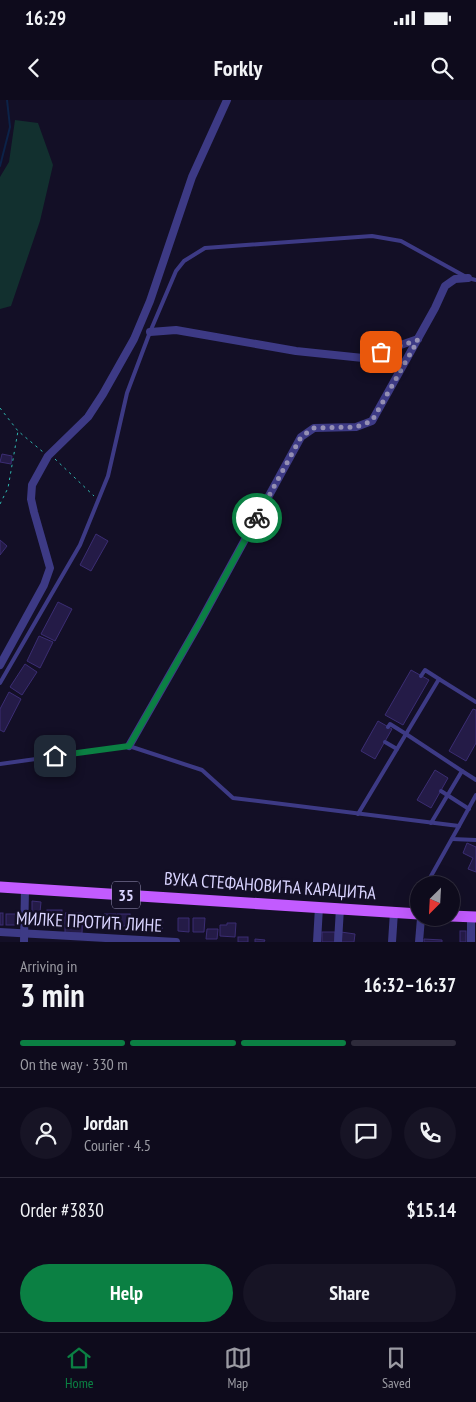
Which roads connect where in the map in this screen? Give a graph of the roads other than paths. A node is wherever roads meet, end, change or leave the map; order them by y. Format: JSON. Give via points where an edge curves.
{"nodes":[{"id":1,"x":227,"y":100,"type":"edge"},
{"id":2,"x":468,"y":278,"type":"junction"},
{"id":3,"x":476,"y":280,"type":"edge"},
{"id":4,"x":150,"y":332,"type":"junction"},
{"id":5,"x":418,"y":340,"type":"junction"},
{"id":6,"x":0,"y":665,"type":"edge"},
{"id":7,"x":421,"y":676,"type":"dead end"},
{"id":8,"x":439,"y":679,"type":"junction"},
{"id":9,"x":0,"y":683,"type":"edge"},
{"id":10,"x":476,"y":702,"type":"edge"},
{"id":11,"x":388,"y":727,"type":"dead end"},
{"id":12,"x":406,"y":734,"type":"junction"},
{"id":13,"x":385,"y":742,"type":"dead end"},
{"id":14,"x":129,"y":746,"type":"junction"},
{"id":15,"x":398,"y":748,"type":"junction"},
{"id":16,"x":0,"y":764,"type":"edge"},
{"id":17,"x":462,"y":771,"type":"junction"},
{"id":18,"x":476,"y":780,"type":"edge"},
{"id":19,"x":441,"y":791,"type":"dead end"},
{"id":20,"x":447,"y":795,"type":"junction"},
{"id":21,"x":476,"y":795,"type":"edge"},
{"id":22,"x":469,"y":809,"type":"junction"},
{"id":23,"x":358,"y":814,"type":"junction"},
{"id":24,"x":431,"y":823,"type":"junction"},
{"id":25,"x":459,"y":826,"type":"junction"},
{"id":26,"x":452,"y":839,"type":"junction"},
{"id":27,"x":476,"y":840,"type":"edge"},
{"id":28,"x":431,"y":876,"type":"edge"},
{"id":29,"x":0,"y":887,"type":"edge"},
{"id":30,"x":25,"y":889,"type":"junction"},
{"id":31,"x":319,"y":907,"type":"junction"},
{"id":32,"x":340,"y":908,"type":"junction"},
{"id":33,"x":394,"y":912,"type":"junction"},
{"id":34,"x":410,"y":914,"type":"edge"},
{"id":35,"x":460,"y":916,"type":"edge"},
{"id":36,"x":473,"y":917,"type":"edge"},
{"id":37,"x":418,"y":926,"type":"edge"},
{"id":38,"x":0,"y":932,"type":"edge"},
{"id":39,"x":24,"y":938,"type":"edge"},
{"id":40,"x":124,"y":941,"type":"edge"},
{"id":41,"x":176,"y":942,"type":"edge"},
{"id":42,"x":317,"y":942,"type":"edge"},
{"id":43,"x":338,"y":942,"type":"edge"},
{"id":44,"x":392,"y":942,"type":"edge"},
{"id":45,"x":419,"y":942,"type":"edge"},
{"id":46,"x":471,"y":942,"type":"edge"}],
"edges":[{"from":1,"to":6,"type":"street","via":[[192,177],[134,339],[98,402],[48,456],[32,485],[31,499],[50,568]]},
{"from":2,"to":3,"type":"lane"},
{"from":2,"to":4,"type":"lane","via":[[400,240],[372,236],[205,248],[184,261],[176,271]]},
{"from":2,"to":5,"type":"street","via":[[455,279],[445,286]]},
{"from":4,"to":5,"type":"street","via":[[176,330],[296,351],[363,358]]},
{"from":4,"to":9,"type":"lane","via":[[127,393],[108,476],[80,544]]},
{"from":5,"to":14,"type":"street","via":[[372,421],[356,427],[314,428],[301,437]]},
{"from":7,"to":8,"type":"lane","via":[[425,670]]},
{"from":8,"to":10,"type":"lane"},
{"from":8,"to":12,"type":"lane"},
{"from":11,"to":12,"type":"lane","via":[[390,724]]},
{"from":12,"to":15,"type":"lane"},
{"from":12,"to":17,"type":"lane"},
{"from":13,"to":15,"type":"lane"},
{"from":14,"to":16,"type":"lane"},
{"from":14,"to":23,"type":"lane","via":[[202,770],[234,798]]},
{"from":15,"to":23,"type":"lane"},
{"from":17,"to":18,"type":"lane"},
{"from":17,"to":20,"type":"lane"},
{"from":19,"to":20,"type":"lane"},
{"from":20,"to":22,"type":"lane"},
{"from":20,"to":24,"type":"lane"},
{"from":21,"to":22,"type":"lane"},
{"from":22,"to":25,"type":"lane"},
{"from":23,"to":24,"type":"lane"},
{"from":24,"to":25,"type":"lane"},
{"from":25,"to":26,"type":"lane"},
{"from":26,"to":27,"type":"lane"},
{"from":26,"to":28,"type":"lane"},
{"from":29,"to":30,"type":"main road","name":"ВУКА СТЕФАНОВИЋА КАРАЏИЋА","number":"35"},
{"from":30,"to":31,"type":"main road","name":"ВУКА СТЕФАНОВИЋА КАРАЏИЋА","number":"35"},
{"from":30,"to":39,"type":"street"},
{"from":31,"to":32,"type":"main road","name":"ВУКА СТЕФАНОВИЋА КАРАЏИЋА","number":"35"},
{"from":31,"to":42,"type":"street"},
{"from":32,"to":33,"type":"main road","name":"ВУКА СТЕФАНОВИЋА КАРАЏИЋА","number":"35"},
{"from":32,"to":43,"type":"street"},
{"from":33,"to":34,"type":"main road","name":"ВУКА СТЕФАНОВИЋА КАРАЏИЋА","number":"35"},
{"from":33,"to":44,"type":"street"},
{"from":35,"to":36,"type":"main road"},
{"from":36,"to":46,"type":"street"},
{"from":37,"to":45,"type":"street"},
{"from":38,"to":39,"type":"street","name":"МИЛКЕ ПРОТИЋ ЛИНЕ"},
{"from":39,"to":40,"type":"street","name":"МИЛКЕ ПРОТИЋ ЛИНЕ"},
{"from":40,"to":41,"type":"street","name":"МИЛКЕ ПРОТИЋ ЛИНЕ"}]}
